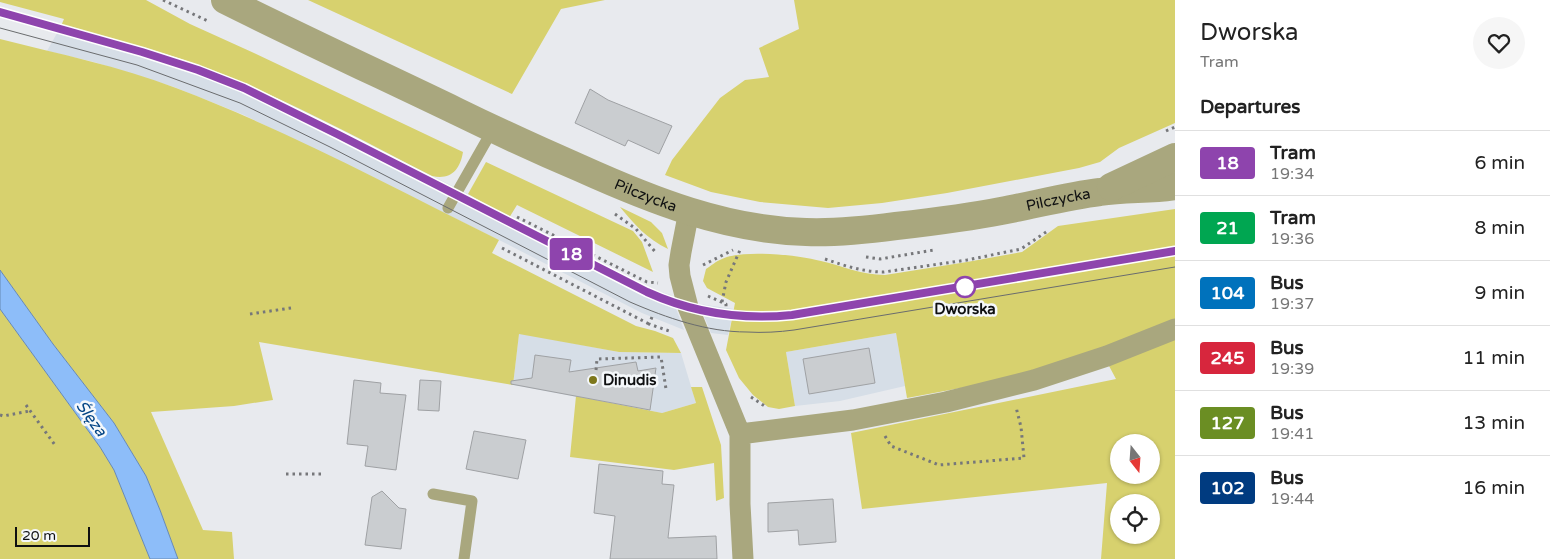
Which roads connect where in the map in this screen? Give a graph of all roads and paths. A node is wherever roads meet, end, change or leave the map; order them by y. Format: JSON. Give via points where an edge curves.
{"nodes":[{"id":1,"x":225,"y":0,"type":"edge"},
{"id":2,"x":1175,"y":127,"type":"edge"},
{"id":3,"x":493,"y":129,"type":"junction"},
{"id":4,"x":1162,"y":132,"type":"dead end"},
{"id":5,"x":1175,"y":157,"type":"edge"},
{"id":6,"x":1175,"y":186,"type":"edge"},
{"id":7,"x":1101,"y":192,"type":"junction"},
{"id":8,"x":448,"y":208,"type":"dead end"},
{"id":9,"x":611,"y":211,"type":"dead end"},
{"id":10,"x":690,"y":211,"type":"junction"},
{"id":11,"x":517,"y":217,"type":"dead end"},
{"id":12,"x":502,"y":248,"type":"dead end"},
{"id":13,"x":660,"y":258,"type":"dead end"},
{"id":14,"x":697,"y":268,"type":"dead end"},
{"id":15,"x":664,"y":284,"type":"dead end"},
{"id":16,"x":722,"y":302,"type":"dead end"},
{"id":17,"x":292,"y":308,"type":"dead end"},
{"id":18,"x":250,"y":314,"type":"dead end"},
{"id":19,"x":652,"y":317,"type":"dead end"},
{"id":20,"x":649,"y":324,"type":"junction"},
{"id":21,"x":1175,"y":329,"type":"edge"},
{"id":22,"x":678,"y":334,"type":"dead end"},
{"id":23,"x":596,"y":370,"type":"dead end"},
{"id":24,"x":1010,"y":386,"type":"junction"},
{"id":25,"x":666,"y":389,"type":"dead end"},
{"id":26,"x":746,"y":390,"type":"dead end"},
{"id":27,"x":26,"y":404,"type":"dead end"},
{"id":28,"x":30,"y":411,"type":"junction"},
{"id":29,"x":0,"y":415,"type":"edge"},
{"id":30,"x":872,"y":417,"type":"junction"},
{"id":31,"x":782,"y":428,"type":"junction"},
{"id":32,"x":740,"y":434,"type":"junction"},
{"id":33,"x":56,"y":445,"type":"dead end"},
{"id":34,"x":286,"y":474,"type":"dead end"},
{"id":35,"x":325,"y":474,"type":"dead end"},
{"id":36,"x":433,"y":494,"type":"dead end"},
{"id":37,"x":464,"y":559,"type":"edge"},
{"id":38,"x":743,"y":559,"type":"edge"}],
"edges":[{"from":1,"to":3,"type":"street","name":"Pilczycka"},
{"from":2,"to":4,"type":"path"},
{"from":3,"to":8,"type":"lane"},
{"from":3,"to":10,"type":"street","name":"Pilczycka","via":[[616,184]]},
{"from":5,"to":7,"type":"street","name":"Pilczycka"},
{"from":6,"to":7,"type":"street","name":"Pilczycka"},
{"from":7,"to":10,"type":"street","name":"Pilczycka","via":[[1000,212],[840,232],[778,230]]},
{"from":9,"to":13,"type":"path","via":[[636,229]]},
{"from":10,"to":32,"type":"street","via":[[679,264],[683,291]]},
{"from":11,"to":15,"type":"path","via":[[647,282]]},
{"from":12,"to":20,"type":"path"},
{"from":14,"to":16,"type":"path","via":[[742,246],[726,282]]},
{"from":17,"to":18,"type":"path"},
{"from":19,"to":20,"type":"path"},
{"from":20,"to":22,"type":"path"},
{"from":21,"to":24,"type":"street","via":[[1106,356]]},
{"from":23,"to":25,"type":"path","via":[[597,359],[661,357]]},
{"from":24,"to":30,"type":"street"},
{"from":24,"to":30,"type":"path","via":[[1021,427],[1024,458],[939,465],[891,446]]},
{"from":26,"to":31,"type":"path","via":[[767,408],[779,410]]},
{"from":27,"to":28,"type":"path"},
{"from":28,"to":29,"type":"path"},
{"from":28,"to":33,"type":"path"},
{"from":30,"to":31,"type":"street"},
{"from":31,"to":32,"type":"street"},
{"from":32,"to":38,"type":"street"},
{"from":34,"to":35,"type":"path"},
{"from":36,"to":37,"type":"lane","via":[[472,501]]}]}
